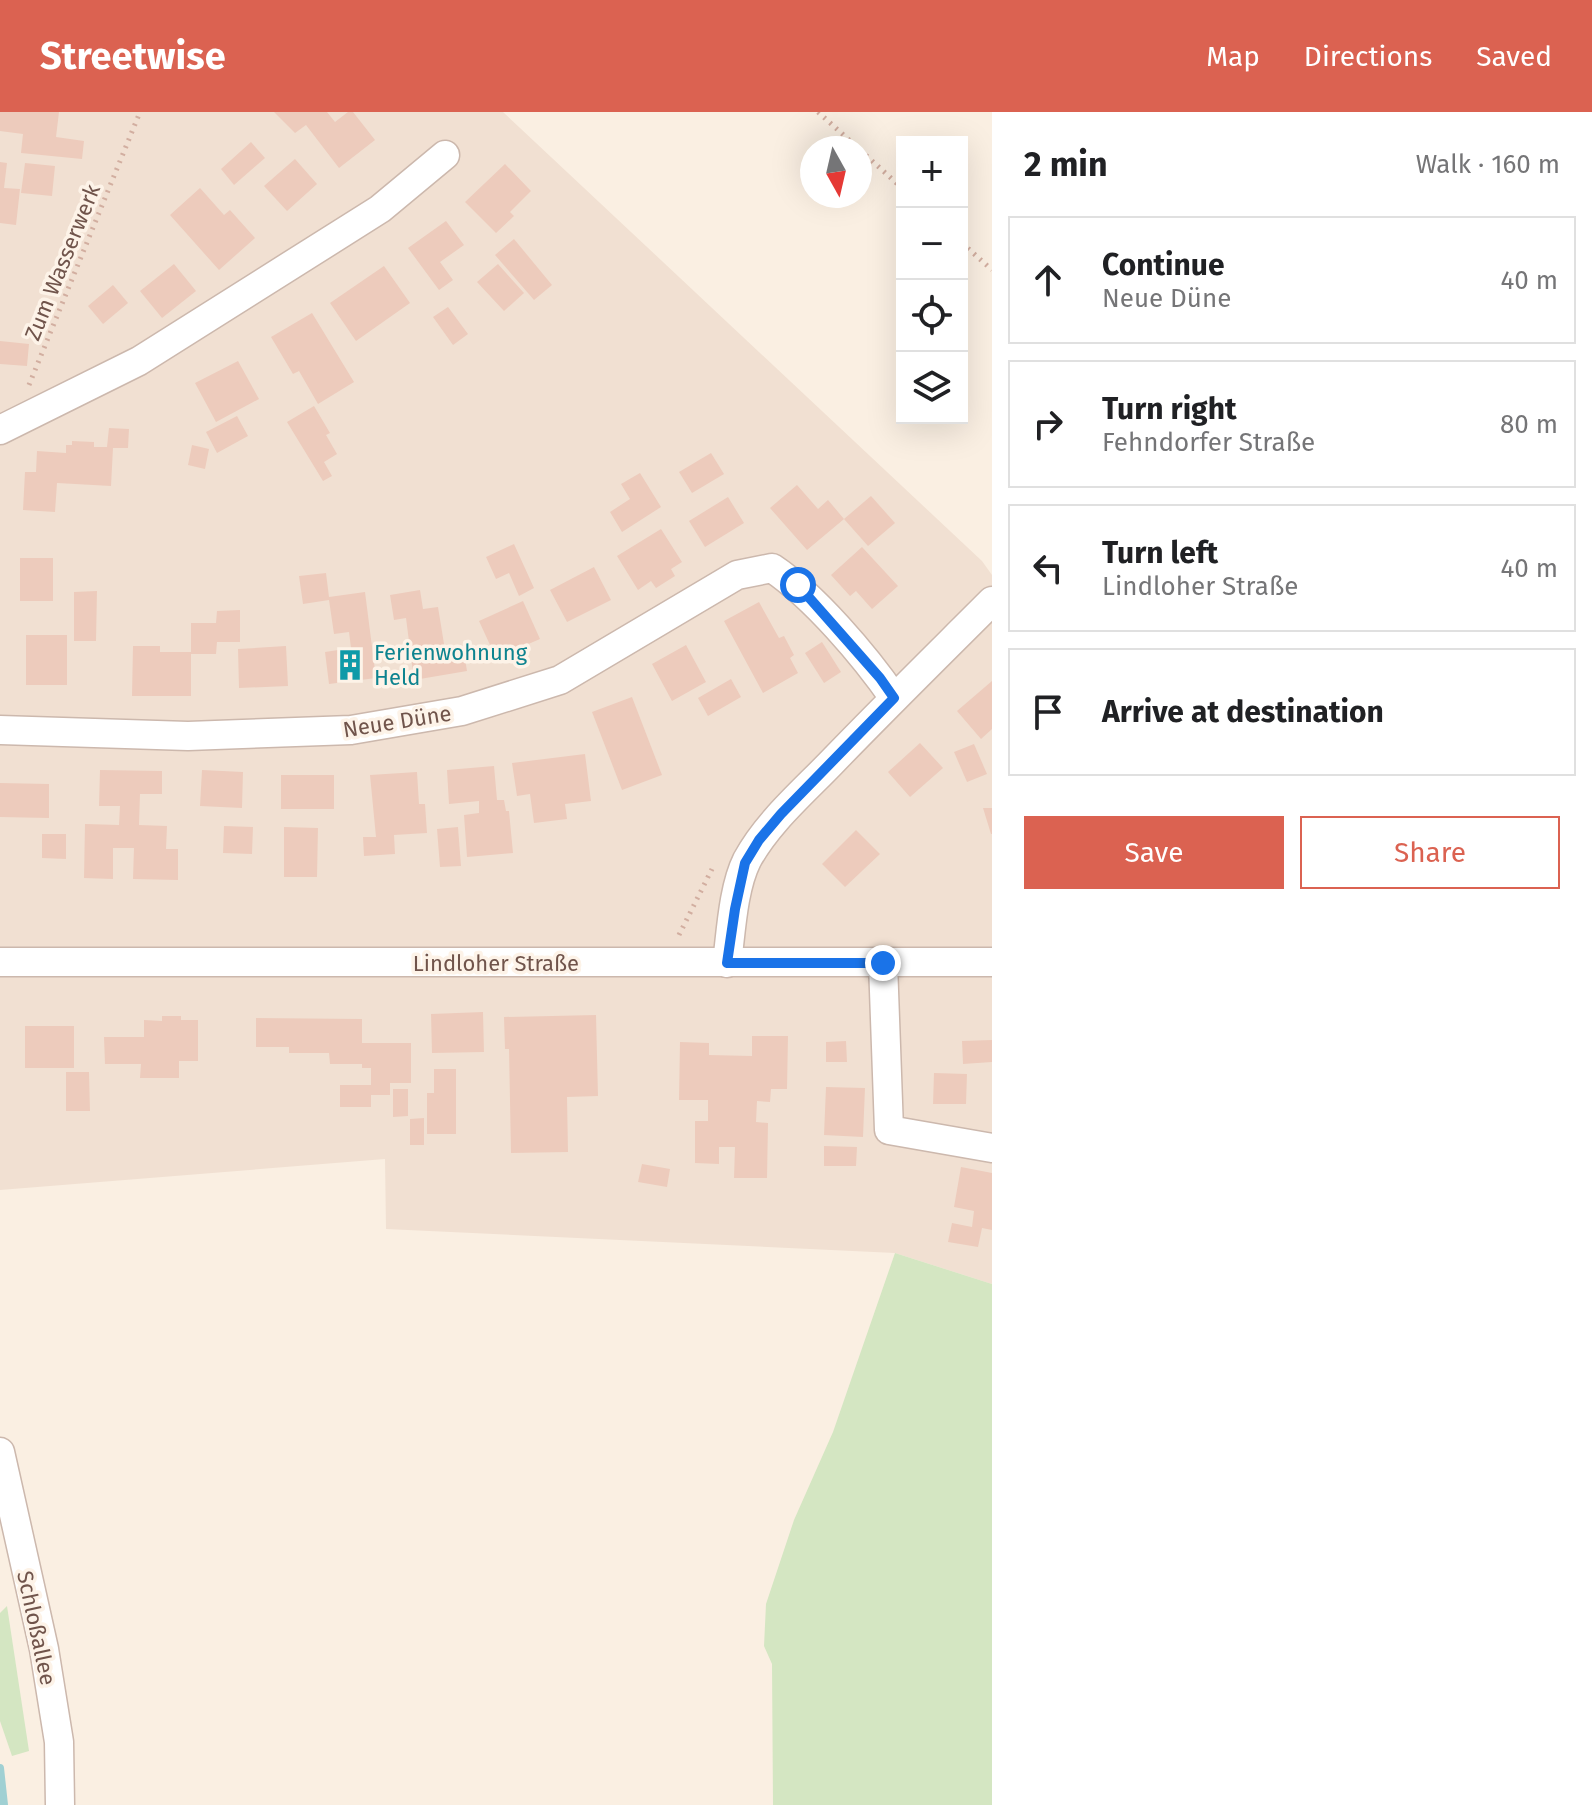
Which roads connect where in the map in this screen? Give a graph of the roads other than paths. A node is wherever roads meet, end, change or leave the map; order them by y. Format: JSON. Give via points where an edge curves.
{"nodes":[{"id":1,"x":445,"y":155,"type":"dead end"},
{"id":2,"x":7,"y":426,"type":"edge"},
{"id":3,"x":992,"y":601,"type":"edge"},
{"id":4,"x":894,"y":698,"type":"junction"},
{"id":5,"x":0,"y":730,"type":"edge"},
{"id":6,"x":0,"y":962,"type":"edge"},
{"id":7,"x":992,"y":962,"type":"edge"},
{"id":8,"x":727,"y":963,"type":"junction"},
{"id":9,"x":883,"y":963,"type":"junction"},
{"id":10,"x":992,"y":1148,"type":"edge"},
{"id":11,"x":0,"y":1452,"type":"edge"},
{"id":12,"x":60,"y":1805,"type":"edge"}],
"edges":[{"from":1,"to":2,"type":"street","via":[[380,209],[139,361]]},
{"from":3,"to":4,"type":"street"},
{"from":4,"to":5,"type":"street","name":"Neue Düne","via":[[798,585],[772,568],[737,575],[560,680],[462,711],[351,730],[188,736]]},
{"from":4,"to":8,"type":"street","via":[[759,840],[745,863]]},
{"from":6,"to":8,"type":"street","name":"Lindloher Straße"},
{"from":7,"to":9,"type":"street","name":"Lindloher Straße"},
{"from":8,"to":9,"type":"street","name":"Lindloher Straße"},
{"from":9,"to":10,"type":"street","via":[[889,1130]]},
{"from":11,"to":12,"type":"street","name":"Schloßallee","via":[[44,1649],[59,1742]]}]}
